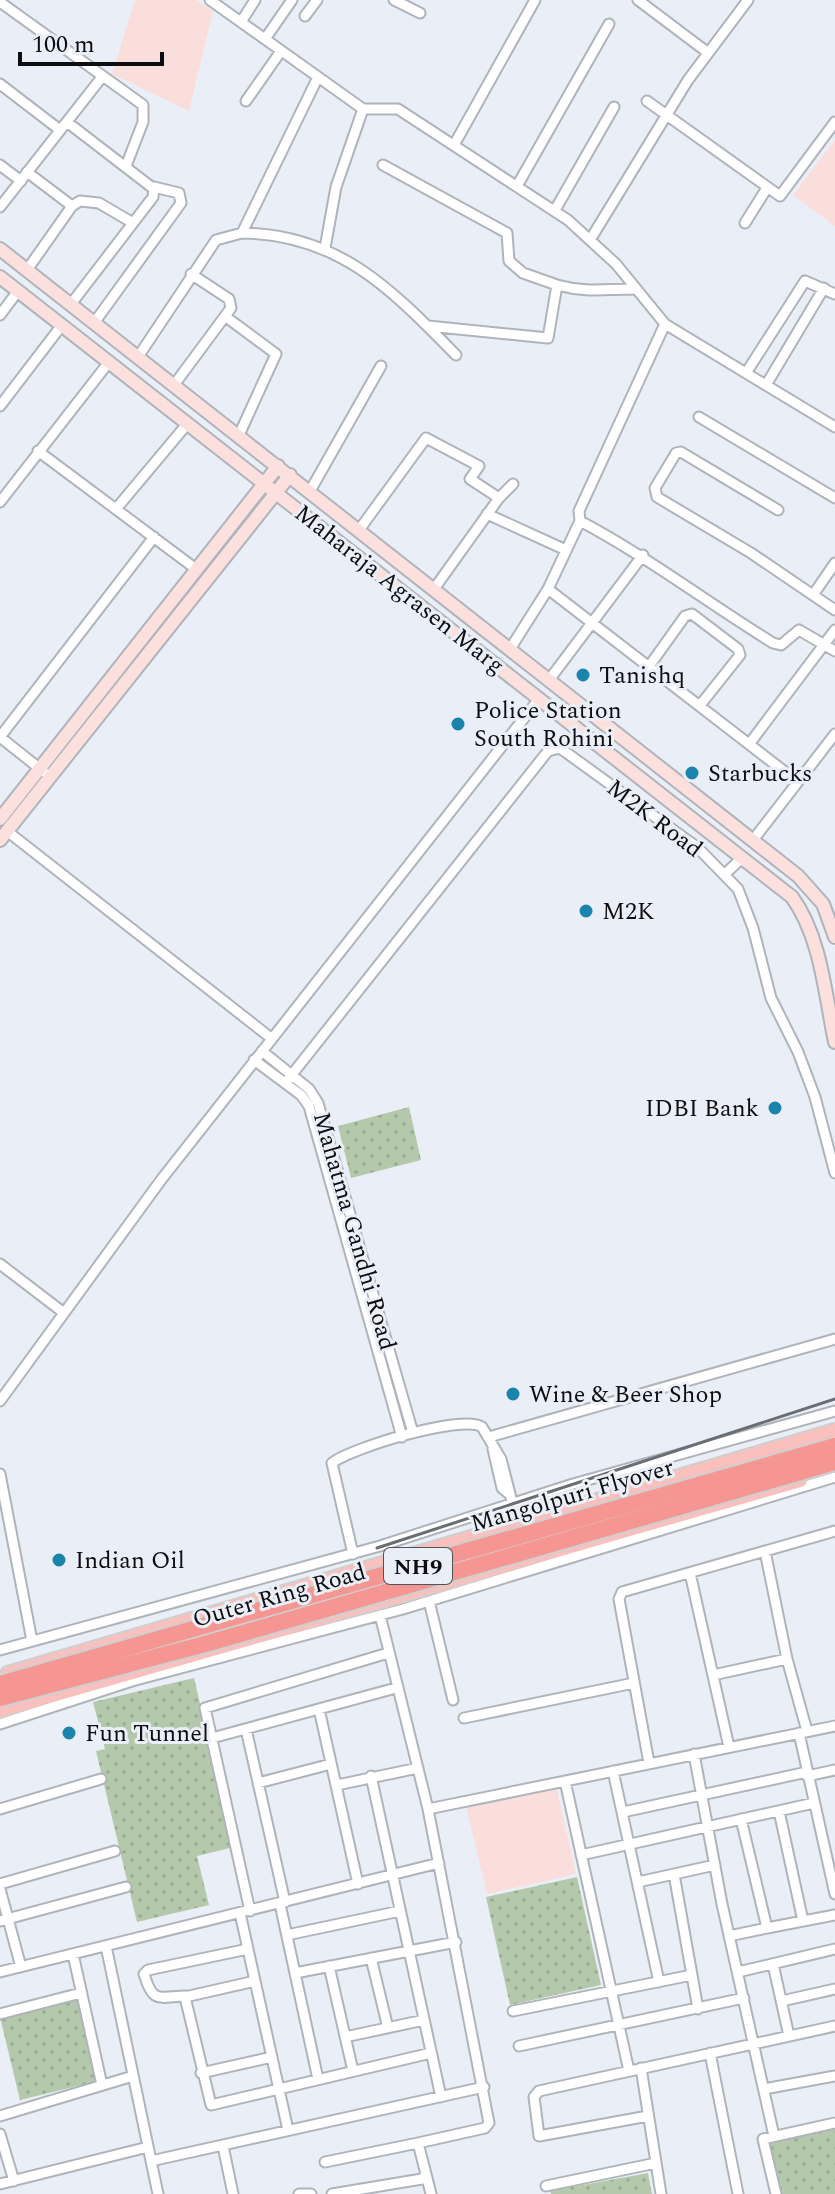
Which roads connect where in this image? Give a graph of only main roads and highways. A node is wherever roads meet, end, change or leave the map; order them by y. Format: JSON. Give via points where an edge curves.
{"nodes":[{"id":1,"x":835,"y":1431,"type":"edge"},
{"id":2,"x":835,"y":1446,"type":"edge"},
{"id":3,"x":835,"y":1462,"type":"edge"},
{"id":4,"x":730,"y":1463,"type":"junction"},
{"id":5,"x":835,"y":1469,"type":"edge"},
{"id":6,"x":740,"y":1499,"type":"junction"},
{"id":7,"x":0,"y":1677,"type":"edge"},
{"id":8,"x":0,"y":1684,"type":"edge"},
{"id":9,"x":0,"y":1698,"type":"edge"},
{"id":10,"x":0,"y":1710,"type":"edge"}],
"edges":[{"from":1,"to":4,"type":"main road","name":"Outer Ring Road"},
{"from":2,"to":8,"type":"highway","name":"Mangolpuri Flyover","number":"NH9","bridge":true},
{"from":3,"to":9,"type":"highway","name":"Mangolpuri Flyover","number":"NH9","bridge":true},
{"from":4,"to":6,"type":"main road"},
{"from":4,"to":7,"type":"main road","name":"Outer Ring Road"},
{"from":5,"to":6,"type":"main road","name":"Outer Ring Road"},
{"from":6,"to":10,"type":"main road","name":"Outer Ring Road"}]}
